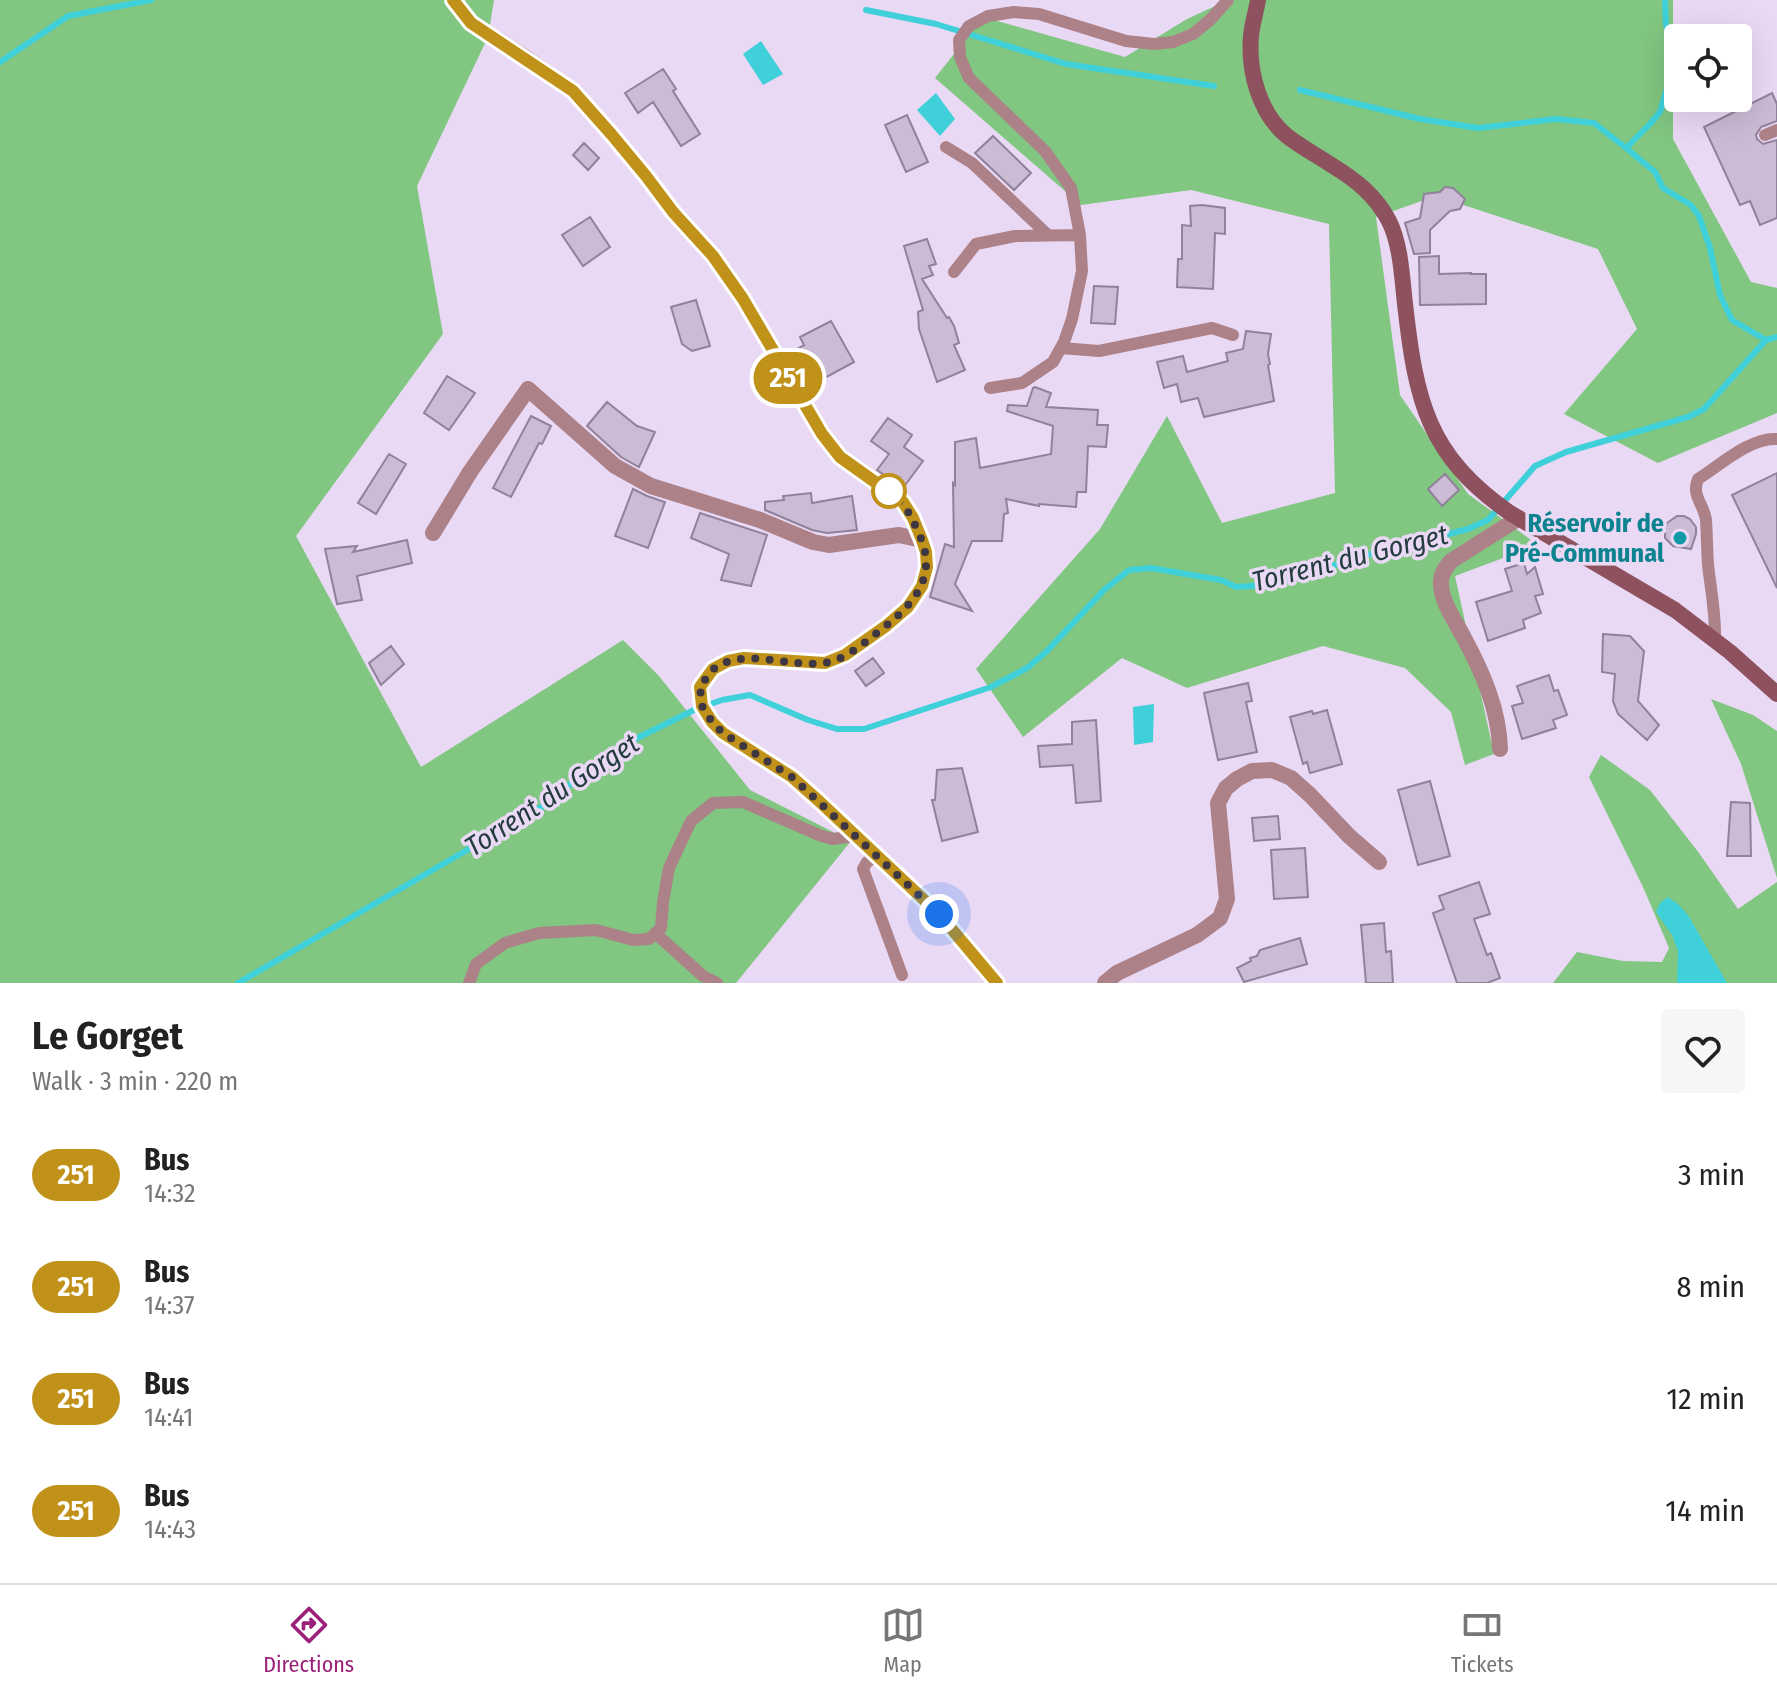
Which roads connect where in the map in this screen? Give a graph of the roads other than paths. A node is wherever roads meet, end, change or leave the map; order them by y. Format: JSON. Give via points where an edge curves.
{"nodes":[{"id":1,"x":453,"y":0,"type":"edge"},
{"id":2,"x":1228,"y":0,"type":"edge"},
{"id":3,"x":1258,"y":0,"type":"edge"},
{"id":4,"x":1013,"y":6,"type":"edge"},
{"id":5,"x":946,"y":147,"type":"dead end"},
{"id":6,"x":1048,"y":235,"type":"junction"},
{"id":7,"x":1080,"y":235,"type":"junction"},
{"id":8,"x":954,"y":272,"type":"dead end"},
{"id":9,"x":1233,"y":335,"type":"dead end"},
{"id":10,"x":1061,"y":348,"type":"junction"},
{"id":11,"x":990,"y":388,"type":"dead end"},
{"id":12,"x":1777,"y":439,"type":"edge"},
{"id":13,"x":1514,"y":516,"type":"junction"},
{"id":14,"x":433,"y":533,"type":"dead end"},
{"id":15,"x":922,"y":540,"type":"junction"},
{"id":16,"x":1715,"y":641,"type":"junction"},
{"id":17,"x":1777,"y":694,"type":"edge"},
{"id":18,"x":1500,"y":749,"type":"dead end"},
{"id":19,"x":856,"y":836,"type":"junction"},
{"id":20,"x":878,"y":856,"type":"junction"},
{"id":21,"x":1379,"y":862,"type":"dead end"},
{"id":22,"x":655,"y":933,"type":"junction"},
{"id":23,"x":902,"y":975,"type":"dead end"},
{"id":24,"x":469,"y":983,"type":"edge"},
{"id":25,"x":717,"y":983,"type":"edge"},
{"id":26,"x":997,"y":983,"type":"edge"},
{"id":27,"x":1105,"y":983,"type":"edge"}],
"edges":[{"from":1,"to":15,"type":"street","via":[[471,23],[573,91],[612,135],[743,299],[822,434],[840,457],[903,502]]},
{"from":2,"to":4,"type":"lane","via":[[1193,34],[1154,44],[1126,41]]},
{"from":3,"to":13,"type":"street","via":[[1251,56],[1266,111],[1286,135],[1355,180],[1390,223],[1401,264],[1414,369],[1430,425],[1464,474]]},
{"from":4,"to":7,"type":"lane","via":[[969,26],[959,40],[960,57],[969,78],[1045,151],[1071,188]]},
{"from":5,"to":6,"type":"lane","via":[[972,163]]},
{"from":6,"to":7,"type":"lane"},
{"from":6,"to":8,"type":"lane","via":[[976,244]]},
{"from":7,"to":10,"type":"lane","via":[[1082,271]]},
{"from":9,"to":10,"type":"lane","via":[[1212,328],[1099,351]]},
{"from":10,"to":11,"type":"lane","via":[[1043,371],[1022,383]]},
{"from":12,"to":16,"type":"lane","via":[[1752,444],[1698,479],[1695,487],[1705,516]]},
{"from":13,"to":16,"type":"street","via":[[1675,610]]},
{"from":13,"to":18,"type":"street","via":[[1451,561],[1440,585],[1486,682]]},
{"from":14,"to":15,"type":"street","via":[[528,389],[615,466],[651,486],[813,542],[829,545],[899,535]]},
{"from":15,"to":19,"type":"street","via":[[927,567],[908,607],[845,655],[825,663],[728,661],[713,669],[700,687],[702,706],[723,733],[792,777]]},
{"from":16,"to":17,"type":"street"},
{"from":19,"to":20,"type":"street"},
{"from":19,"to":22,"type":"lane","via":[[832,839],[743,802],[713,803],[691,821],[669,868],[661,928]]},
{"from":20,"to":23,"type":"lane","via":[[863,869]]},
{"from":20,"to":26,"type":"street","via":[[939,914]]},
{"from":21,"to":27,"type":"street","via":[[1291,778],[1272,770],[1252,771],[1226,788],[1218,803],[1227,899],[1220,918]]},
{"from":22,"to":24,"type":"lane","via":[[633,940],[596,930],[539,933],[505,943],[476,964]]},
{"from":22,"to":25,"type":"lane"}]}
